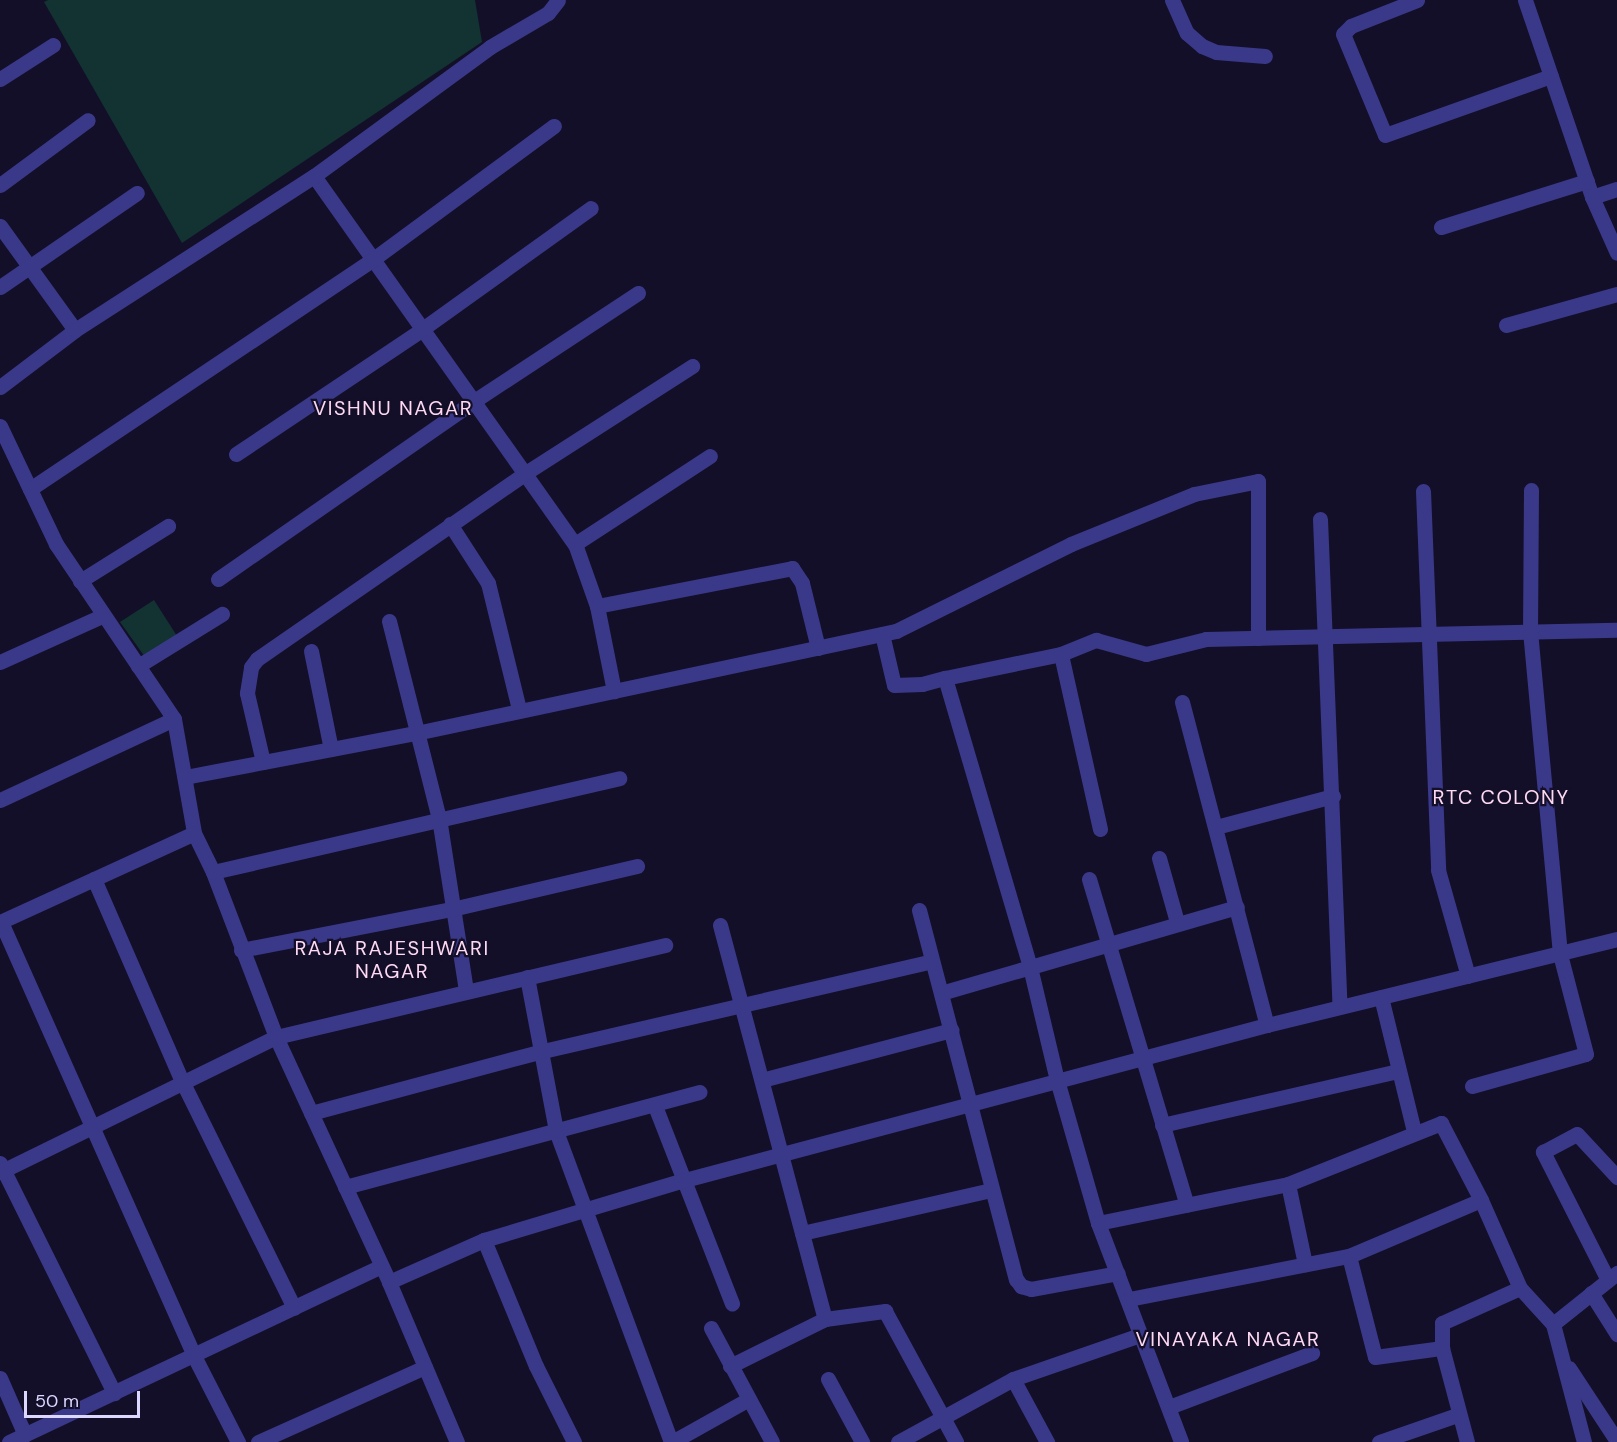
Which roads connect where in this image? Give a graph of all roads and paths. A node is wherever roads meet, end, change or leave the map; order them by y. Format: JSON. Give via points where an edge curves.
{"nodes":[{"id":1,"x":558,"y":0,"type":"edge"},
{"id":2,"x":1172,"y":0,"type":"edge"},
{"id":3,"x":1417,"y":0,"type":"edge"},
{"id":4,"x":1525,"y":0,"type":"edge"},
{"id":5,"x":53,"y":45,"type":"dead end"},
{"id":6,"x":1265,"y":56,"type":"dead end"},
{"id":7,"x":1551,"y":76,"type":"junction"},
{"id":8,"x":0,"y":79,"type":"edge"},
{"id":9,"x":88,"y":120,"type":"dead end"},
{"id":10,"x":554,"y":126,"type":"dead end"},
{"id":11,"x":314,"y":176,"type":"junction"},
{"id":12,"x":1587,"y":181,"type":"junction"},
{"id":13,"x":0,"y":185,"type":"edge"},
{"id":14,"x":1617,"y":189,"type":"edge"},
{"id":15,"x":137,"y":193,"type":"dead end"},
{"id":16,"x":1592,"y":197,"type":"junction"},
{"id":17,"x":591,"y":208,"type":"dead end"},
{"id":18,"x":0,"y":226,"type":"edge"},
{"id":19,"x":1441,"y":227,"type":"dead end"},
{"id":20,"x":1617,"y":253,"type":"edge"},
{"id":21,"x":372,"y":260,"type":"junction"},
{"id":22,"x":29,"y":266,"type":"junction"},
{"id":23,"x":0,"y":287,"type":"edge"},
{"id":24,"x":638,"y":293,"type":"dead end"},
{"id":25,"x":1617,"y":294,"type":"edge"},
{"id":26,"x":1506,"y":325,"type":"dead end"},
{"id":27,"x":75,"y":330,"type":"junction"},
{"id":28,"x":421,"y":330,"type":"junction"},
{"id":29,"x":692,"y":366,"type":"dead end"},
{"id":30,"x":0,"y":387,"type":"edge"},
{"id":31,"x":471,"y":403,"type":"junction"},
{"id":32,"x":0,"y":426,"type":"edge"},
{"id":33,"x":236,"y":454,"type":"dead end"},
{"id":34,"x":710,"y":456,"type":"dead end"},
{"id":35,"x":524,"y":474,"type":"junction"},
{"id":36,"x":30,"y":489,"type":"junction"},
{"id":37,"x":1531,"y":490,"type":"dead end"},
{"id":38,"x":1423,"y":491,"type":"dead end"},
{"id":39,"x":1320,"y":519,"type":"dead end"},
{"id":40,"x":450,"y":524,"type":"junction"},
{"id":41,"x":168,"y":526,"type":"dead end"},
{"id":42,"x":575,"y":544,"type":"junction"},
{"id":43,"x":218,"y":579,"type":"dead end"},
{"id":44,"x":80,"y":580,"type":"junction"},
{"id":45,"x":597,"y":606,"type":"junction"},
{"id":46,"x":222,"y":614,"type":"dead end"},
{"id":47,"x":102,"y":616,"type":"junction"},
{"id":48,"x":389,"y":621,"type":"dead end"},
{"id":49,"x":1617,"y":630,"type":"edge"},
{"id":50,"x":1530,"y":633,"type":"junction"},
{"id":51,"x":882,"y":634,"type":"junction"},
{"id":52,"x":1430,"y":634,"type":"junction"},
{"id":53,"x":1325,"y":636,"type":"junction"},
{"id":54,"x":1258,"y":638,"type":"junction"},
{"id":55,"x":818,"y":648,"type":"junction"},
{"id":56,"x":311,"y":651,"type":"dead end"},
{"id":57,"x":1061,"y":654,"type":"junction"},
{"id":58,"x":0,"y":662,"type":"edge"},
{"id":59,"x":138,"y":666,"type":"junction"},
{"id":60,"x":945,"y":678,"type":"junction"},
{"id":61,"x":614,"y":691,"type":"junction"},
{"id":62,"x":1182,"y":702,"type":"dead end"},
{"id":63,"x":519,"y":710,"type":"junction"},
{"id":64,"x":174,"y":719,"type":"junction"},
{"id":65,"x":416,"y":733,"type":"junction"},
{"id":66,"x":331,"y":749,"type":"junction"},
{"id":67,"x":263,"y":762,"type":"junction"},
{"id":68,"x":185,"y":777,"type":"junction"},
{"id":69,"x":619,"y":778,"type":"dead end"},
{"id":70,"x":1333,"y":796,"type":"junction"},
{"id":71,"x":0,"y":800,"type":"edge"},
{"id":72,"x":439,"y":818,"type":"junction"},
{"id":73,"x":1216,"y":827,"type":"junction"},
{"id":74,"x":1100,"y":829,"type":"dead end"},
{"id":75,"x":194,"y":833,"type":"junction"},
{"id":76,"x":1159,"y":858,"type":"dead end"},
{"id":77,"x":638,"y":866,"type":"dead end"},
{"id":78,"x":213,"y":872,"type":"junction"},
{"id":79,"x":93,"y":879,"type":"junction"},
{"id":80,"x":1089,"y":879,"type":"dead end"},
{"id":81,"x":1238,"y":907,"type":"junction"},
{"id":82,"x":452,"y":909,"type":"junction"},
{"id":83,"x":919,"y":910,"type":"dead end"},
{"id":84,"x":1,"y":922,"type":"edge"},
{"id":85,"x":1177,"y":922,"type":"junction"},
{"id":86,"x":720,"y":925,"type":"dead end"},
{"id":87,"x":1617,"y":939,"type":"edge"},
{"id":88,"x":664,"y":945,"type":"dead end"},
{"id":89,"x":1108,"y":945,"type":"junction"},
{"id":90,"x":242,"y":950,"type":"junction"},
{"id":91,"x":1560,"y":954,"type":"junction"},
{"id":92,"x":932,"y":961,"type":"junction"},
{"id":93,"x":1030,"y":967,"type":"junction"},
{"id":94,"x":1468,"y":976,"type":"junction"},
{"id":95,"x":527,"y":977,"type":"junction"},
{"id":96,"x":466,"y":992,"type":"junction"},
{"id":97,"x":941,"y":993,"type":"junction"},
{"id":98,"x":1381,"y":997,"type":"junction"},
{"id":99,"x":741,"y":1004,"type":"junction"},
{"id":100,"x":1340,"y":1007,"type":"junction"},
{"id":101,"x":1267,"y":1025,"type":"junction"},
{"id":102,"x":951,"y":1030,"type":"junction"},
{"id":103,"x":276,"y":1037,"type":"junction"},
{"id":104,"x":543,"y":1051,"type":"junction"},
{"id":105,"x":1145,"y":1058,"type":"junction"},
{"id":106,"x":1398,"y":1071,"type":"junction"},
{"id":107,"x":762,"y":1080,"type":"junction"},
{"id":108,"x":1057,"y":1080,"type":"junction"},
{"id":109,"x":182,"y":1081,"type":"junction"},
{"id":110,"x":1472,"y":1086,"type":"dead end"},
{"id":111,"x":700,"y":1092,"type":"dead end"},
{"id":112,"x":971,"y":1104,"type":"junction"},
{"id":113,"x":655,"y":1106,"type":"junction"},
{"id":114,"x":311,"y":1113,"type":"junction"},
{"id":115,"x":90,"y":1125,"type":"junction"},
{"id":116,"x":1162,"y":1125,"type":"junction"},
{"id":117,"x":556,"y":1131,"type":"junction"},
{"id":118,"x":1414,"y":1131,"type":"junction"},
{"id":119,"x":781,"y":1154,"type":"junction"},
{"id":120,"x":1,"y":1168,"type":"edge"},
{"id":121,"x":1617,"y":1177,"type":"edge"},
{"id":122,"x":681,"y":1180,"type":"junction"},
{"id":123,"x":1288,"y":1184,"type":"junction"},
{"id":124,"x":345,"y":1186,"type":"junction"},
{"id":125,"x":992,"y":1190,"type":"junction"},
{"id":126,"x":1481,"y":1200,"type":"junction"},
{"id":127,"x":1186,"y":1205,"type":"junction"},
{"id":128,"x":586,"y":1211,"type":"junction"},
{"id":129,"x":1098,"y":1224,"type":"junction"},
{"id":130,"x":802,"y":1233,"type":"junction"},
{"id":131,"x":484,"y":1240,"type":"junction"},
{"id":132,"x":1349,"y":1256,"type":"junction"},
{"id":133,"x":1305,"y":1264,"type":"junction"},
{"id":134,"x":382,"y":1266,"type":"junction"},
{"id":135,"x":1118,"y":1273,"type":"junction"},
{"id":136,"x":1612,"y":1277,"type":"edge"},
{"id":137,"x":389,"y":1282,"type":"junction"},
{"id":138,"x":1520,"y":1288,"type":"junction"},
{"id":139,"x":1591,"y":1293,"type":"junction"},
{"id":140,"x":1129,"y":1299,"type":"junction"},
{"id":141,"x":732,"y":1303,"type":"dead end"},
{"id":142,"x":294,"y":1308,"type":"junction"},
{"id":143,"x":825,"y":1319,"type":"junction"},
{"id":144,"x":1553,"y":1324,"type":"junction"},
{"id":145,"x":711,"y":1328,"type":"dead end"},
{"id":146,"x":1617,"y":1334,"type":"edge"},
{"id":147,"x":1140,"y":1335,"type":"junction"},
{"id":148,"x":1442,"y":1348,"type":"junction"},
{"id":149,"x":1312,"y":1353,"type":"dead end"},
{"id":150,"x":194,"y":1356,"type":"junction"},
{"id":151,"x":1562,"y":1358,"type":"junction"},
{"id":152,"x":425,"y":1366,"type":"junction"},
{"id":153,"x":730,"y":1366,"type":"junction"},
{"id":154,"x":0,"y":1378,"type":"edge"},
{"id":155,"x":828,"y":1379,"type":"dead end"},
{"id":156,"x":1013,"y":1379,"type":"junction"},
{"id":157,"x":114,"y":1393,"type":"junction"},
{"id":158,"x":748,"y":1399,"type":"junction"},
{"id":159,"x":1169,"y":1407,"type":"junction"},
{"id":160,"x":1457,"y":1415,"type":"junction"},
{"id":161,"x":942,"y":1418,"type":"junction"},
{"id":162,"x":25,"y":1435,"type":"junction"},
{"id":163,"x":1617,"y":1441,"type":"edge"},
{"id":164,"x":9,"y":1442,"type":"edge"},
{"id":165,"x":238,"y":1442,"type":"edge"},
{"id":166,"x":258,"y":1442,"type":"edge"},
{"id":167,"x":457,"y":1442,"type":"edge"},
{"id":168,"x":574,"y":1442,"type":"edge"},
{"id":169,"x":672,"y":1442,"type":"edge"},
{"id":170,"x":772,"y":1442,"type":"edge"},
{"id":171,"x":862,"y":1442,"type":"edge"},
{"id":172,"x":898,"y":1442,"type":"edge"},
{"id":173,"x":956,"y":1442,"type":"edge"},
{"id":174,"x":1047,"y":1442,"type":"edge"},
{"id":175,"x":1181,"y":1442,"type":"edge"},
{"id":176,"x":1379,"y":1442,"type":"edge"},
{"id":177,"x":1467,"y":1442,"type":"edge"},
{"id":178,"x":1584,"y":1442,"type":"edge"}],
"edges":[{"from":1,"to":11,"type":"street","via":[[548,14],[490,47]]},
{"from":2,"to":6,"type":"street","via":[[1187,33],[1202,46],[1216,52]]},
{"from":3,"to":7,"type":"street","via":[[1351,26],[1343,34],[1385,135]]},
{"from":4,"to":7,"type":"street"},
{"from":5,"to":8,"type":"street"},
{"from":7,"to":12,"type":"street"},
{"from":9,"to":13,"type":"street"},
{"from":10,"to":21,"type":"street"},
{"from":11,"to":21,"type":"street"},
{"from":11,"to":27,"type":"street"},
{"from":12,"to":16,"type":"street"},
{"from":12,"to":19,"type":"street"},
{"from":14,"to":16,"type":"street"},
{"from":15,"to":22,"type":"street"},
{"from":16,"to":20,"type":"street"},
{"from":17,"to":28,"type":"street"},
{"from":18,"to":22,"type":"street"},
{"from":21,"to":28,"type":"street"},
{"from":21,"to":36,"type":"street"},
{"from":22,"to":23,"type":"street"},
{"from":22,"to":27,"type":"street"},
{"from":24,"to":31,"type":"street"},
{"from":25,"to":26,"type":"street"},
{"from":27,"to":30,"type":"street"},
{"from":28,"to":31,"type":"street"},
{"from":28,"to":33,"type":"street"},
{"from":29,"to":35,"type":"street"},
{"from":31,"to":35,"type":"street"},
{"from":31,"to":43,"type":"street"},
{"from":32,"to":36,"type":"street"},
{"from":34,"to":42,"type":"street"},
{"from":35,"to":40,"type":"street"},
{"from":35,"to":42,"type":"street"},
{"from":36,"to":44,"type":"street","via":[[56,544]]},
{"from":37,"to":50,"type":"street"},
{"from":38,"to":52,"type":"street"},
{"from":39,"to":53,"type":"street"},
{"from":40,"to":63,"type":"street","via":[[489,584]]},
{"from":40,"to":67,"type":"street","via":[[257,659],[251,668],[247,693]]},
{"from":41,"to":44,"type":"street"},
{"from":42,"to":45,"type":"street"},
{"from":44,"to":47,"type":"street"},
{"from":45,"to":55,"type":"street","via":[[792,568],[802,583]]},
{"from":45,"to":61,"type":"street"},
{"from":46,"to":59,"type":"street"},
{"from":47,"to":58,"type":"street"},
{"from":47,"to":59,"type":"street"},
{"from":48,"to":65,"type":"street"},
{"from":49,"to":50,"type":"street"},
{"from":50,"to":52,"type":"street"},
{"from":50,"to":91,"type":"street"},
{"from":51,"to":54,"type":"street","via":[[896,631],[1081,540],[1194,494],[1258,481]]},
{"from":51,"to":55,"type":"street"},
{"from":51,"to":60,"type":"street","via":[[894,685]]},
{"from":52,"to":53,"type":"street"},
{"from":52,"to":94,"type":"street","via":[[1438,870]]},
{"from":53,"to":54,"type":"street"},
{"from":53,"to":70,"type":"street"},
{"from":54,"to":57,"type":"street","via":[[1206,639],[1146,654],[1096,640]]},
{"from":55,"to":61,"type":"street"},
{"from":56,"to":66,"type":"street"},
{"from":57,"to":60,"type":"street"},
{"from":57,"to":74,"type":"street"},
{"from":59,"to":64,"type":"street"},
{"from":60,"to":93,"type":"street"},
{"from":61,"to":63,"type":"street"},
{"from":62,"to":73,"type":"street"},
{"from":63,"to":65,"type":"street"},
{"from":64,"to":68,"type":"street"},
{"from":64,"to":71,"type":"street"},
{"from":65,"to":66,"type":"street"},
{"from":65,"to":72,"type":"street"},
{"from":66,"to":67,"type":"street"},
{"from":67,"to":68,"type":"street"},
{"from":68,"to":75,"type":"street"},
{"from":69,"to":72,"type":"street"},
{"from":70,"to":73,"type":"street"},
{"from":70,"to":100,"type":"street"},
{"from":72,"to":78,"type":"street"},
{"from":72,"to":82,"type":"street"},
{"from":73,"to":81,"type":"street"},
{"from":75,"to":78,"type":"street"},
{"from":75,"to":79,"type":"street"},
{"from":76,"to":85,"type":"street"},
{"from":77,"to":82,"type":"street"},
{"from":78,"to":90,"type":"street"},
{"from":79,"to":84,"type":"street"},
{"from":79,"to":109,"type":"street"},
{"from":80,"to":89,"type":"street"},
{"from":81,"to":85,"type":"street"},
{"from":81,"to":101,"type":"street"},
{"from":82,"to":90,"type":"street"},
{"from":82,"to":96,"type":"street"},
{"from":83,"to":92,"type":"street"},
{"from":84,"to":115,"type":"street"},
{"from":85,"to":89,"type":"street"},
{"from":86,"to":99,"type":"street"},
{"from":87,"to":91,"type":"street"},
{"from":88,"to":95,"type":"street"},
{"from":89,"to":93,"type":"street"},
{"from":89,"to":105,"type":"street"},
{"from":90,"to":103,"type":"street"},
{"from":91,"to":94,"type":"street"},
{"from":91,"to":110,"type":"street","via":[[1586,1054]]},
{"from":92,"to":97,"type":"street"},
{"from":92,"to":99,"type":"street"},
{"from":93,"to":97,"type":"street"},
{"from":93,"to":108,"type":"street"},
{"from":94,"to":98,"type":"street"},
{"from":95,"to":96,"type":"street"},
{"from":95,"to":104,"type":"street"},
{"from":96,"to":103,"type":"street"},
{"from":97,"to":102,"type":"street"},
{"from":98,"to":100,"type":"street"},
{"from":98,"to":106,"type":"street"},
{"from":99,"to":104,"type":"street"},
{"from":99,"to":107,"type":"street"},
{"from":100,"to":101,"type":"street"},
{"from":101,"to":105,"type":"street"},
{"from":102,"to":107,"type":"street"},
{"from":102,"to":112,"type":"street"},
{"from":103,"to":109,"type":"street"},
{"from":103,"to":114,"type":"street"},
{"from":104,"to":114,"type":"street"},
{"from":104,"to":117,"type":"street"},
{"from":105,"to":108,"type":"street"},
{"from":105,"to":116,"type":"street"},
{"from":106,"to":116,"type":"street"},
{"from":106,"to":118,"type":"street"},
{"from":107,"to":119,"type":"street"},
{"from":108,"to":112,"type":"street"},
{"from":108,"to":129,"type":"street"},
{"from":109,"to":115,"type":"street"},
{"from":109,"to":142,"type":"street"},
{"from":111,"to":113,"type":"street"},
{"from":112,"to":119,"type":"street"},
{"from":112,"to":125,"type":"street"},
{"from":113,"to":117,"type":"street"},
{"from":113,"to":122,"type":"street"},
{"from":114,"to":124,"type":"street"},
{"from":115,"to":120,"type":"street"},
{"from":115,"to":150,"type":"street"},
{"from":116,"to":127,"type":"street"},
{"from":117,"to":124,"type":"street"},
{"from":117,"to":128,"type":"street"},
{"from":118,"to":123,"type":"street"},
{"from":118,"to":126,"type":"street","via":[[1441,1123]]},
{"from":119,"to":122,"type":"street"},
{"from":119,"to":130,"type":"street"},
{"from":120,"to":157,"type":"street"},
{"from":121,"to":136,"type":"street","via":[[1577,1134],[1543,1152]]},
{"from":122,"to":128,"type":"street"},
{"from":122,"to":141,"type":"street"},
{"from":123,"to":127,"type":"street"},
{"from":123,"to":133,"type":"street"},
{"from":124,"to":134,"type":"street"},
{"from":125,"to":130,"type":"street"},
{"from":125,"to":135,"type":"street","via":[[1021,1286],[1031,1289]]},
{"from":126,"to":132,"type":"street"},
{"from":126,"to":138,"type":"street"},
{"from":127,"to":129,"type":"street"},
{"from":128,"to":131,"type":"street"},
{"from":128,"to":169,"type":"street"},
{"from":129,"to":135,"type":"street"},
{"from":130,"to":143,"type":"street"},
{"from":131,"to":137,"type":"street"},
{"from":131,"to":168,"type":"street"},
{"from":132,"to":133,"type":"street"},
{"from":132,"to":148,"type":"street","via":[[1375,1357]]},
{"from":133,"to":140,"type":"street"},
{"from":134,"to":137,"type":"street"},
{"from":134,"to":142,"type":"street"},
{"from":135,"to":140,"type":"street"},
{"from":136,"to":139,"type":"street"},
{"from":137,"to":152,"type":"street"},
{"from":138,"to":144,"type":"street"},
{"from":138,"to":148,"type":"street","via":[[1442,1323]]},
{"from":139,"to":144,"type":"street"},
{"from":139,"to":146,"type":"street"},
{"from":140,"to":147,"type":"street"},
{"from":142,"to":150,"type":"street"},
{"from":143,"to":153,"type":"street"},
{"from":143,"to":161,"type":"street","via":[[885,1311]]},
{"from":144,"to":151,"type":"street"},
{"from":145,"to":153,"type":"street"},
{"from":147,"to":156,"type":"street"},
{"from":147,"to":159,"type":"street"},
{"from":148,"to":160,"type":"street"},
{"from":149,"to":159,"type":"street"},
{"from":150,"to":157,"type":"street"},
{"from":150,"to":165,"type":"street"},
{"from":151,"to":163,"type":"street"},
{"from":151,"to":178,"type":"street"},
{"from":152,"to":166,"type":"street"},
{"from":152,"to":167,"type":"street"},
{"from":153,"to":158,"type":"street"},
{"from":154,"to":162,"type":"street"},
{"from":155,"to":171,"type":"street"},
{"from":156,"to":161,"type":"street"},
{"from":156,"to":174,"type":"street"},
{"from":157,"to":162,"type":"street"},
{"from":158,"to":169,"type":"street"},
{"from":158,"to":170,"type":"street"},
{"from":159,"to":175,"type":"street"},
{"from":160,"to":176,"type":"street"},
{"from":160,"to":177,"type":"street"},
{"from":161,"to":172,"type":"street"},
{"from":161,"to":173,"type":"street"},
{"from":162,"to":164,"type":"street"}]}
